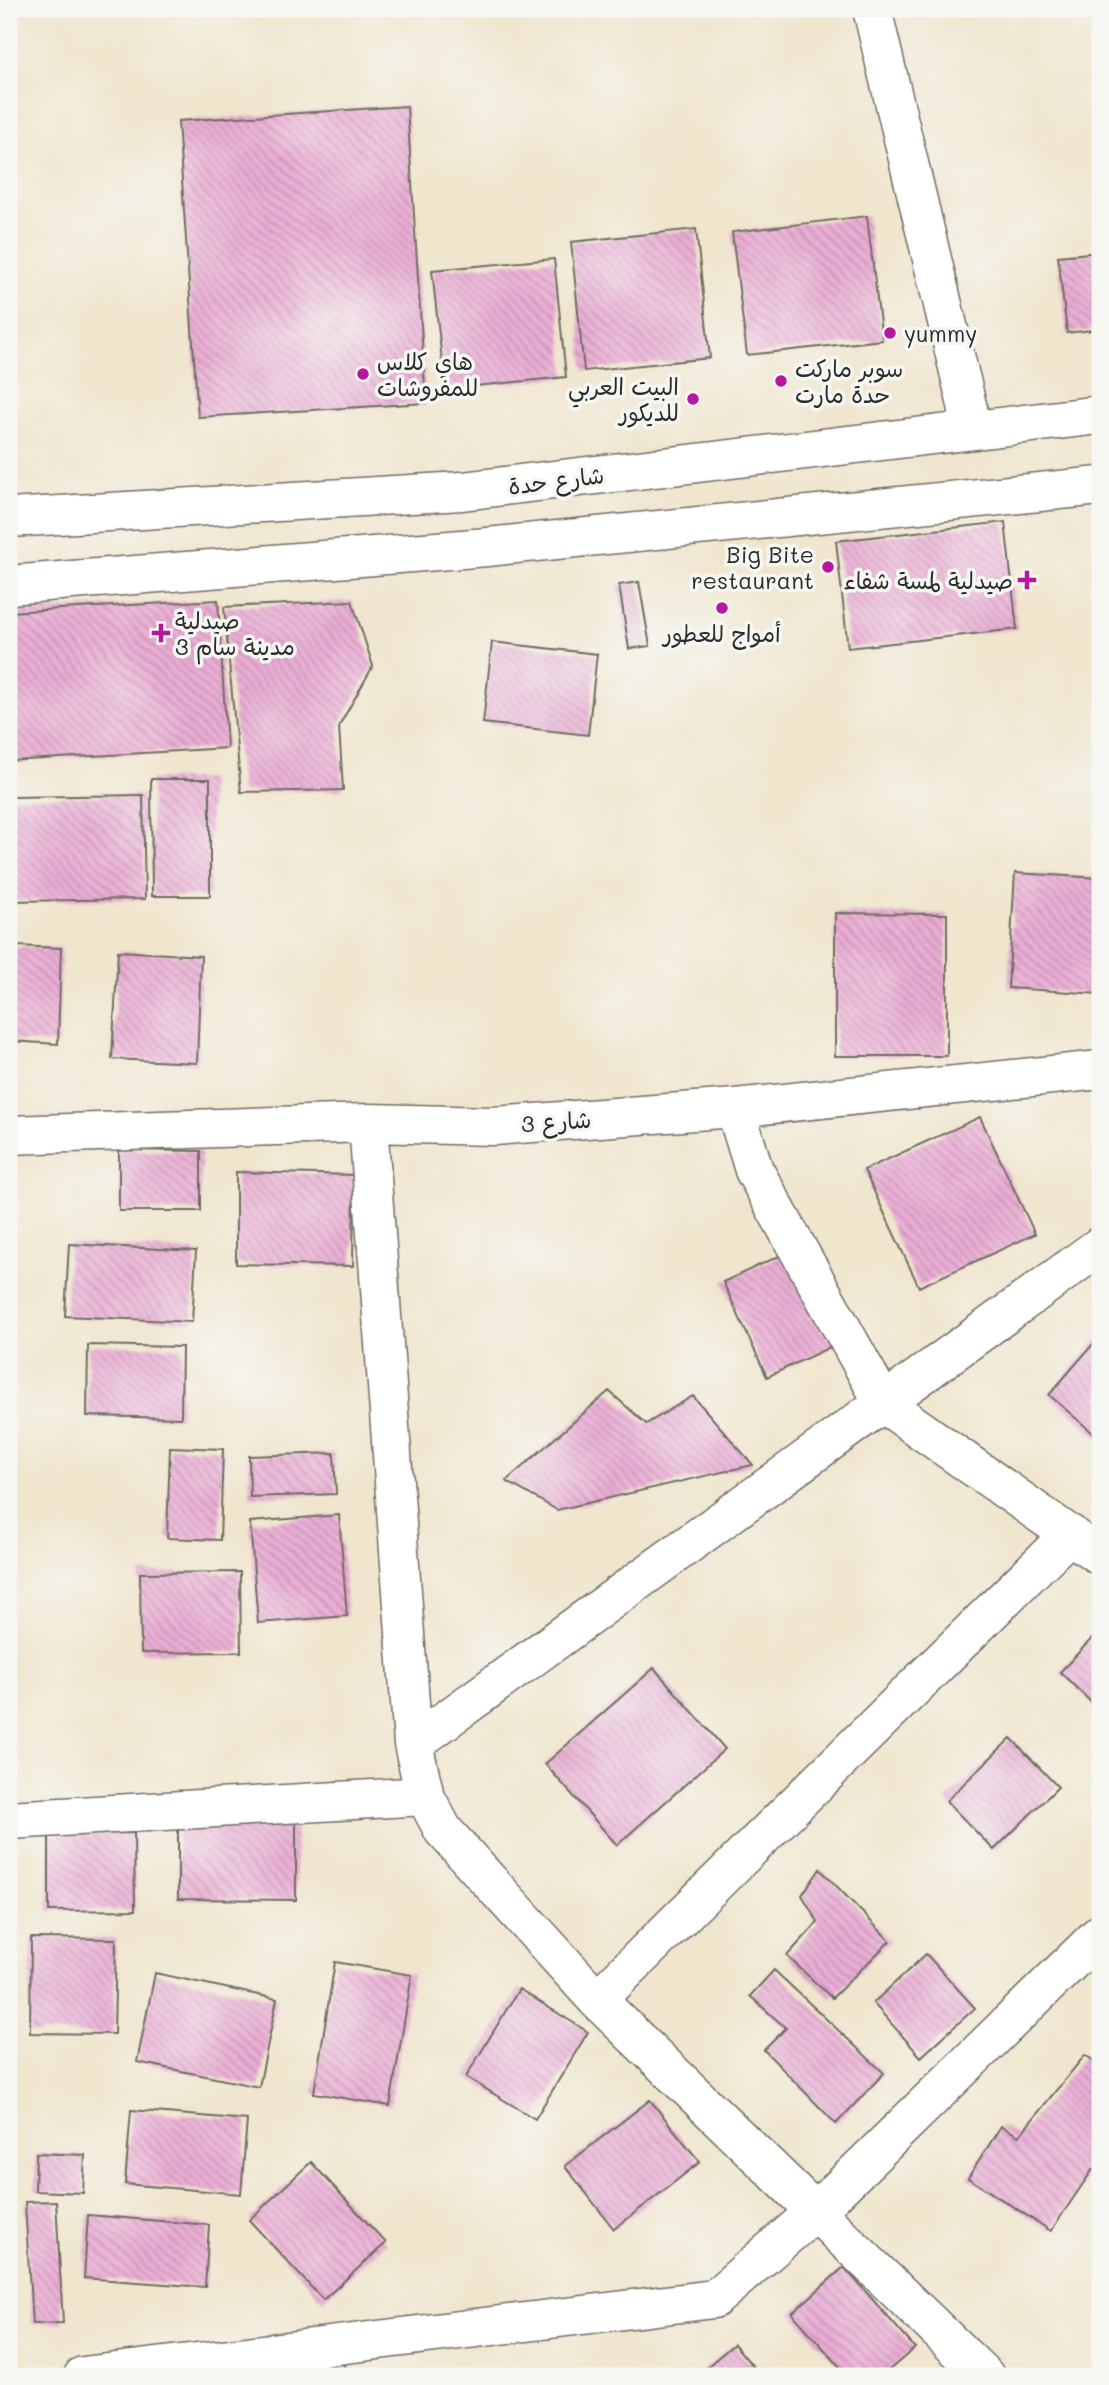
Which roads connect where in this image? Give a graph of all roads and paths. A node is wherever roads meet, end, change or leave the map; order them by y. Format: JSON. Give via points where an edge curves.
{"nodes":[{"id":1,"x":879,"y":14,"type":"edge"},
{"id":2,"x":1100,"y":415,"type":"edge"},
{"id":3,"x":973,"y":430,"type":"junction"},
{"id":4,"x":1100,"y":486,"type":"edge"},
{"id":5,"x":9,"y":518,"type":"edge"},
{"id":6,"x":9,"y":584,"type":"edge"},
{"id":7,"x":1100,"y":1070,"type":"edge"},
{"id":8,"x":734,"y":1108,"type":"junction"},
{"id":9,"x":368,"y":1123,"type":"junction"},
{"id":10,"x":9,"y":1135,"type":"edge"},
{"id":11,"x":1100,"y":1247,"type":"edge"},
{"id":12,"x":884,"y":1404,"type":"junction"},
{"id":13,"x":1070,"y":1534,"type":"junction"},
{"id":14,"x":1100,"y":1556,"type":"edge"},
{"id":15,"x":413,"y":1744,"type":"junction"},
{"id":16,"x":425,"y":1796,"type":"junction"},
{"id":17,"x":9,"y":1820,"type":"edge"},
{"id":18,"x":1100,"y":1934,"type":"edge"},
{"id":19,"x":597,"y":2000,"type":"junction"},
{"id":20,"x":815,"y":2212,"type":"junction"},
{"id":21,"x":132,"y":2373,"type":"edge"},
{"id":22,"x":83,"y":2376,"type":"edge"},
{"id":23,"x":985,"y":2376,"type":"edge"}],
"edges":[{"from":1,"to":3,"type":"street"},
{"from":2,"to":3,"type":"street","name":"شارع حدة"},
{"from":3,"to":5,"type":"street","name":"شارع حدة","via":[[462,491]]},
{"from":4,"to":6,"type":"street","via":[[487,547]]},
{"from":7,"to":8,"type":"street","name":"شارع 3"},
{"from":8,"to":9,"type":"street","name":"شارع 3","via":[[494,1126]]},
{"from":8,"to":12,"type":"street","via":[[754,1170]]},
{"from":9,"to":10,"type":"street","name":"شارع 3"},
{"from":9,"to":15,"type":"street"},
{"from":11,"to":12,"type":"street"},
{"from":12,"to":13,"type":"street"},
{"from":12,"to":15,"type":"street"},
{"from":13,"to":14,"type":"street"},
{"from":13,"to":19,"type":"street"},
{"from":15,"to":16,"type":"street"},
{"from":16,"to":17,"type":"street"},
{"from":16,"to":19,"type":"street","via":[[443,1830]]},
{"from":18,"to":20,"type":"street"},
{"from":19,"to":20,"type":"street"},
{"from":20,"to":21,"type":"street","via":[[714,2299]]},
{"from":20,"to":23,"type":"street"},
{"from":21,"to":22,"type":"street"}]}
